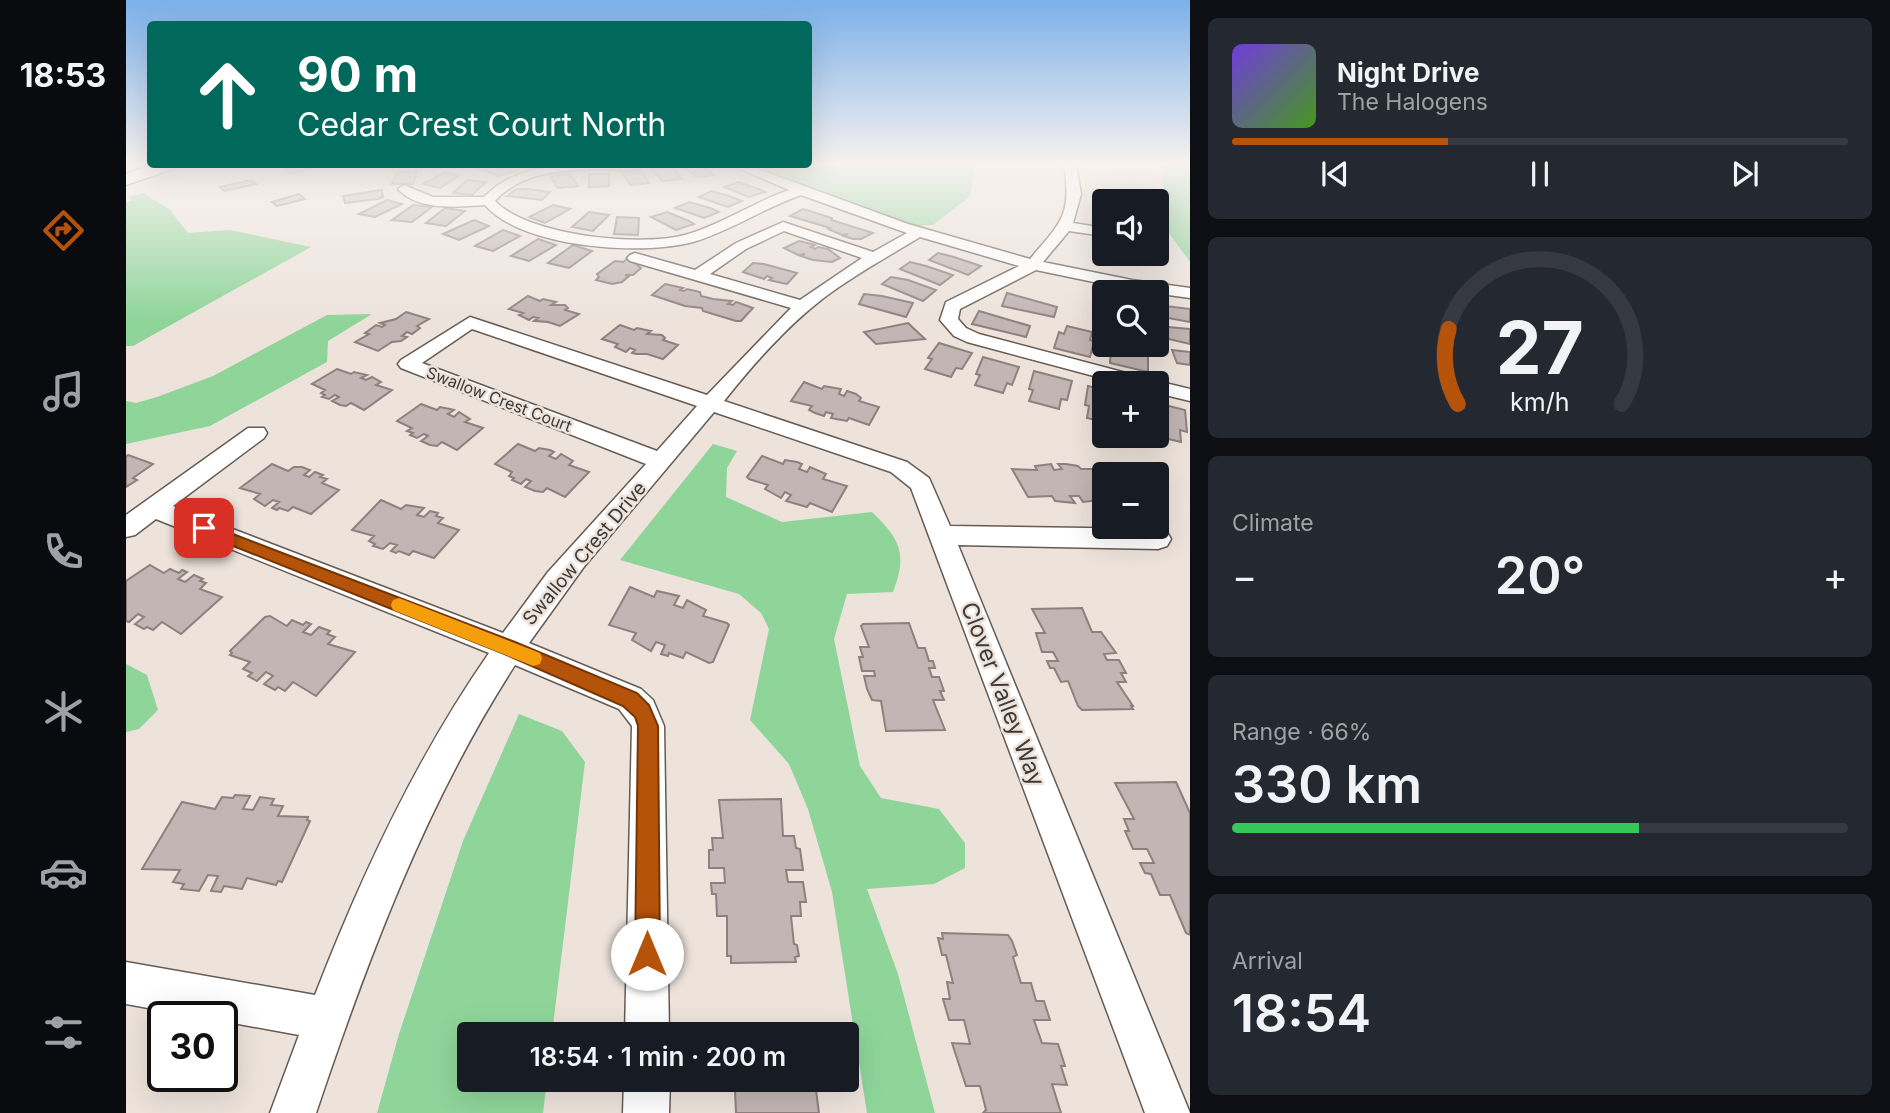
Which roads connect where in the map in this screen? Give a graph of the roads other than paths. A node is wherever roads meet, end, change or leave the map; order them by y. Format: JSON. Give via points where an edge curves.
{"nodes":[{"id":1,"x":503,"y":217,"type":"edge"},
{"id":2,"x":739,"y":217,"type":"edge"},
{"id":3,"x":876,"y":217,"type":"edge"},
{"id":4,"x":1068,"y":217,"type":"edge"},
{"id":5,"x":1065,"y":226,"type":"junction"},
{"id":6,"x":1092,"y":230,"type":"edge"},
{"id":7,"x":918,"y":232,"type":"junction"},
{"id":8,"x":635,"y":258,"type":"dead end"},
{"id":9,"x":876,"y":258,"type":"junction"},
{"id":10,"x":1033,"y":265,"type":"junction"},
{"id":11,"x":698,"y":276,"type":"junction"},
{"id":12,"x":1190,"y":293,"type":"edge"},
{"id":13,"x":803,"y":306,"type":"junction"},
{"id":14,"x":1097,"y":371,"type":"edge"},
{"id":15,"x":1169,"y":390,"type":"edge"},
{"id":16,"x":1190,"y":395,"type":"edge"},
{"id":17,"x":711,"y":404,"type":"junction"},
{"id":18,"x":256,"y":433,"type":"dead end"},
{"id":19,"x":661,"y":461,"type":"junction"},
{"id":20,"x":153,"y":508,"type":"junction"},
{"id":21,"x":126,"y":528,"type":"edge"},
{"id":22,"x":941,"y":535,"type":"junction"},
{"id":23,"x":1092,"y":538,"type":"edge"},
{"id":24,"x":509,"y":648,"type":"junction"},
{"id":25,"x":126,"y":983,"type":"edge"},
{"id":26,"x":325,"y":1018,"type":"junction"},
{"id":27,"x":647,"y":1022,"type":"edge"},
{"id":28,"x":647,"y":1092,"type":"edge"},
{"id":29,"x":293,"y":1113,"type":"edge"},
{"id":30,"x":646,"y":1113,"type":"edge"},
{"id":31,"x":1168,"y":1113,"type":"edge"}],
"edges":[{"from":1,"to":2,"type":"street","via":[[522,226],[581,239],[657,243],[693,237]]},
{"from":3,"to":7,"type":"street"},
{"from":4,"to":5,"type":"street"},
{"from":5,"to":6,"type":"street"},
{"from":5,"to":10,"type":"street"},
{"from":7,"to":9,"type":"street","name":"Swallow Crest Drive"},
{"from":7,"to":10,"type":"street"},
{"from":8,"to":11,"type":"street"},
{"from":9,"to":11,"type":"street","via":[[783,226],[741,246]]},
{"from":9,"to":13,"type":"street","name":"Swallow Crest Drive"},
{"from":10,"to":12,"type":"street"},
{"from":10,"to":14,"type":"street","via":[[952,306],[949,320],[973,338]]},
{"from":11,"to":13,"type":"street"},
{"from":13,"to":17,"type":"street","name":"Swallow Crest Drive"},
{"from":15,"to":16,"type":"street"},
{"from":17,"to":19,"type":"street","name":"Swallow Crest Drive"},
{"from":17,"to":19,"type":"street","name":"Swallow Crest Court","via":[[470,323],[408,364]]},
{"from":17,"to":22,"type":"street","name":"Clover Valley Way","via":[[899,467],[921,484]]},
{"from":18,"to":20,"type":"street"},
{"from":19,"to":24,"type":"street","name":"Swallow Crest Drive","via":[[550,591]]},
{"from":20,"to":21,"type":"street"},
{"from":20,"to":24,"type":"street"},
{"from":22,"to":23,"type":"street"},
{"from":22,"to":31,"type":"street","name":"Clover Valley Way"},
{"from":24,"to":26,"type":"street","name":"Swallow Crest Drive","via":[[453,739],[409,824]]},
{"from":24,"to":27,"type":"street","via":[[630,699],[648,726]]},
{"from":25,"to":26,"type":"street"},
{"from":26,"to":29,"type":"street","name":"Swallow Crest Drive"},
{"from":28,"to":30,"type":"street"}]}
